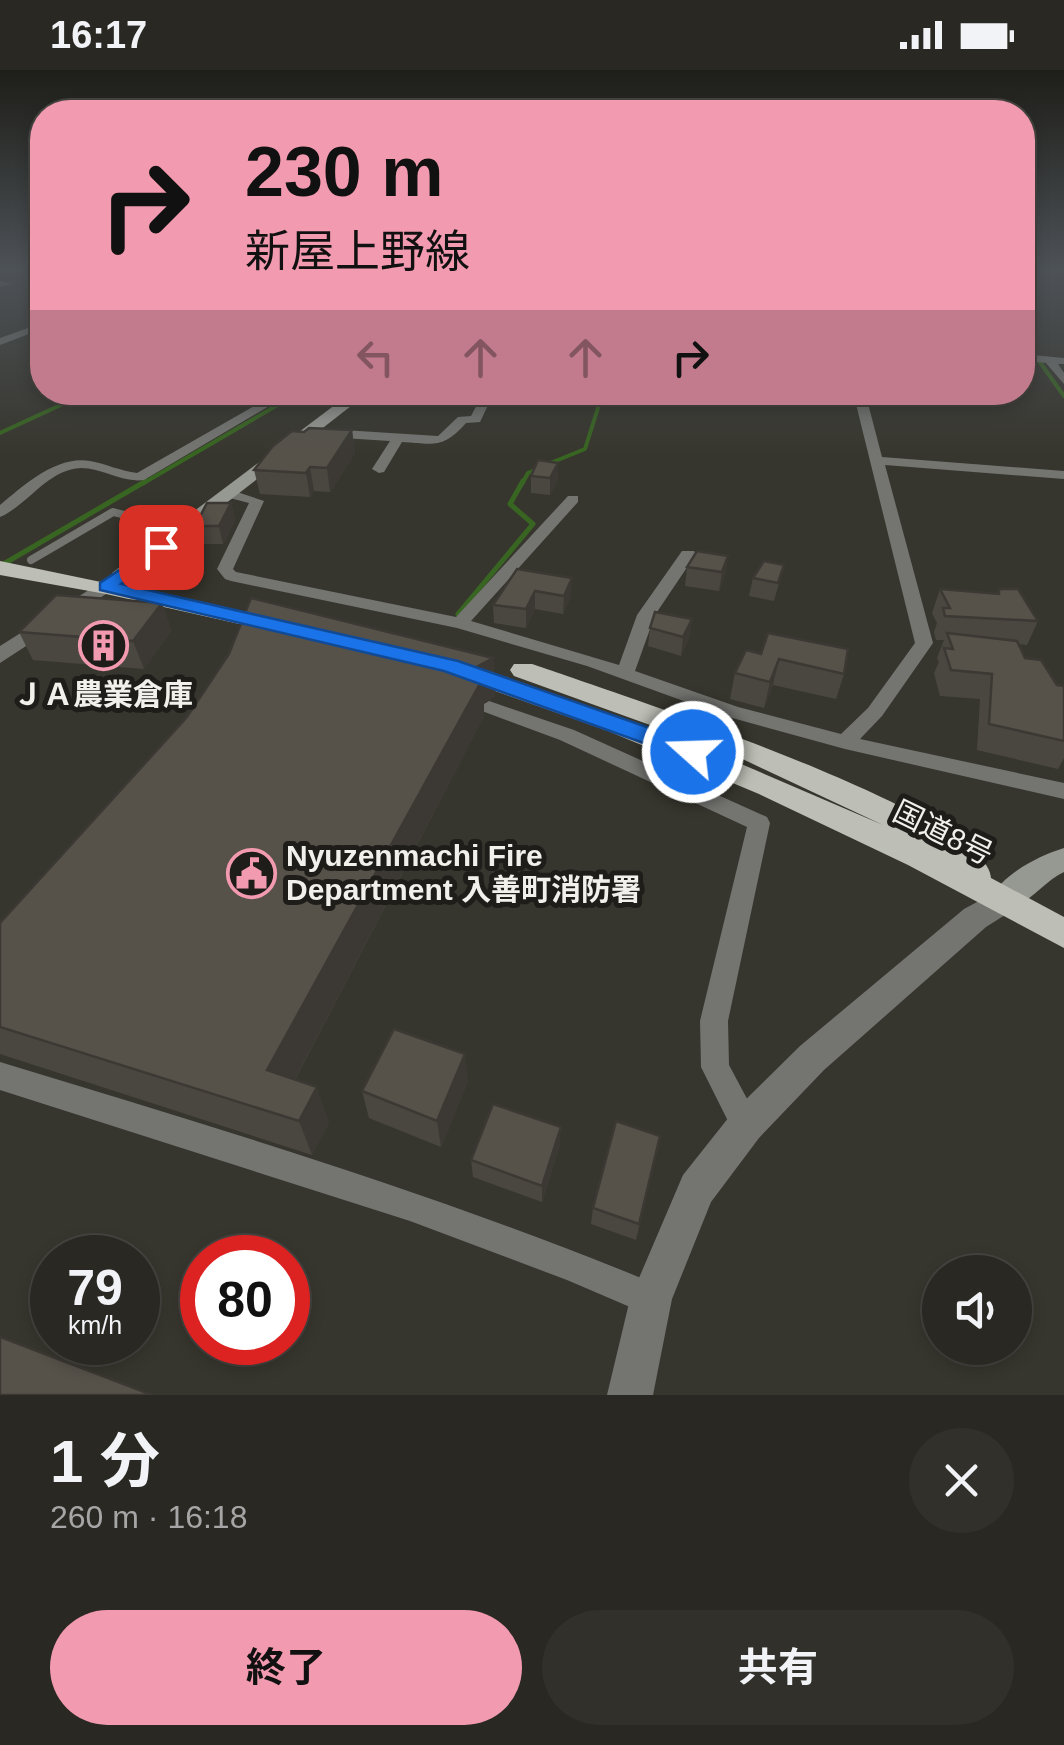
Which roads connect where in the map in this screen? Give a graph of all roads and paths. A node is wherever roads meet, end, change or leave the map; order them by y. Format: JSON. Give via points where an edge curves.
{"nodes":[{"id":1,"x":29,"y":331,"type":"edge"},
{"id":2,"x":0,"y":342,"type":"edge"},
{"id":3,"x":1035,"y":358,"type":"edge"},
{"id":4,"x":1050,"y":360,"type":"junction"},
{"id":5,"x":1064,"y":360,"type":"edge"},
{"id":6,"x":1064,"y":381,"type":"edge"},
{"id":7,"x":265,"y":405,"type":"edge"},
{"id":8,"x":345,"y":405,"type":"edge"},
{"id":9,"x":478,"y":405,"type":"edge"},
{"id":10,"x":863,"y":405,"type":"edge"},
{"id":11,"x":310,"y":432,"type":"junction"},
{"id":12,"x":398,"y":438,"type":"junction"},
{"id":13,"x":880,"y":461,"type":"junction"},
{"id":14,"x":378,"y":469,"type":"dead end"},
{"id":15,"x":1064,"y":475,"type":"edge"},
{"id":16,"x":231,"y":494,"type":"junction"},
{"id":17,"x":573,"y":499,"type":"dead end"},
{"id":18,"x":0,"y":513,"type":"edge"},
{"id":19,"x":184,"y":530,"type":"junction"},
{"id":20,"x":688,"y":554,"type":"dead end"},
{"id":21,"x":0,"y":555,"type":"edge"},
{"id":22,"x":30,"y":560,"type":"junction"},
{"id":23,"x":0,"y":568,"type":"edge"},
{"id":24,"x":113,"y":582,"type":"junction"},
{"id":25,"x":460,"y":623,"type":"junction"},
{"id":26,"x":296,"y":630,"type":"edge"},
{"id":27,"x":0,"y":656,"type":"edge"},
{"id":28,"x":431,"y":661,"type":"edge"},
{"id":29,"x":625,"y":674,"type":"junction"},
{"id":30,"x":489,"y":708,"type":"dead end"},
{"id":31,"x":845,"y":742,"type":"junction"},
{"id":32,"x":1064,"y":792,"type":"edge"},
{"id":33,"x":1064,"y":859,"type":"edge"},
{"id":34,"x":1005,"y":899,"type":"junction"},
{"id":35,"x":1064,"y":934,"type":"edge"},
{"id":36,"x":0,"y":1076,"type":"edge"},
{"id":37,"x":746,"y":1125,"type":"junction"},
{"id":38,"x":651,"y":1299,"type":"junction"},
{"id":39,"x":630,"y":1395,"type":"edge"}],
"edges":[{"from":1,"to":2,"type":"street"},
{"from":3,"to":4,"type":"street"},
{"from":4,"to":5,"type":"street"},
{"from":4,"to":6,"type":"street"},
{"from":7,"to":18,"type":"street","via":[[140,476],[72,466],[23,491]]},
{"from":8,"to":11,"type":"main road"},
{"from":9,"to":12,"type":"street","via":[[476,420],[462,420],[446,438]]},
{"from":10,"to":13,"type":"street"},
{"from":11,"to":12,"type":"street"},
{"from":11,"to":16,"type":"main road"},
{"from":12,"to":14,"type":"street"},
{"from":13,"to":15,"type":"street"},
{"from":13,"to":31,"type":"street","via":[[930,648]]},
{"from":16,"to":19,"type":"main road"},
{"from":16,"to":25,"type":"street","via":[[257,500],[224,569],[231,576]]},
{"from":17,"to":25,"type":"street"},
{"from":19,"to":22,"type":"lane","via":[[114,512]]},
{"from":19,"to":24,"type":"main road"},
{"from":20,"to":29,"type":"street","via":[[646,615]]},
{"from":21,"to":22,"type":"highway","name":"国道8号"},
{"from":22,"to":24,"type":"highway","name":"国道8号"},
{"from":23,"to":24,"type":"highway","name":"国道8号"},
{"from":24,"to":26,"type":"highway","name":"国道8号"},
{"from":24,"to":27,"type":"street"},
{"from":24,"to":34,"type":"highway","name":"国道8号","via":[[463,651],[627,705],[746,749],[936,838]]},
{"from":25,"to":29,"type":"street"},
{"from":28,"to":34,"type":"highway","name":"国道8号","via":[[724,764]]},
{"from":29,"to":31,"type":"street"},
{"from":30,"to":37,"type":"street","via":[[567,735],[759,823],[714,1020],[715,1067]]},
{"from":31,"to":32,"type":"street"},
{"from":33,"to":34,"type":"main road"},
{"from":34,"to":35,"type":"highway"},
{"from":34,"to":37,"type":"street","via":[[812,1058]]},
{"from":36,"to":38,"type":"street","via":[[446,1218]]},
{"from":37,"to":38,"type":"street","via":[[696,1188]]},
{"from":38,"to":39,"type":"street"}]}
